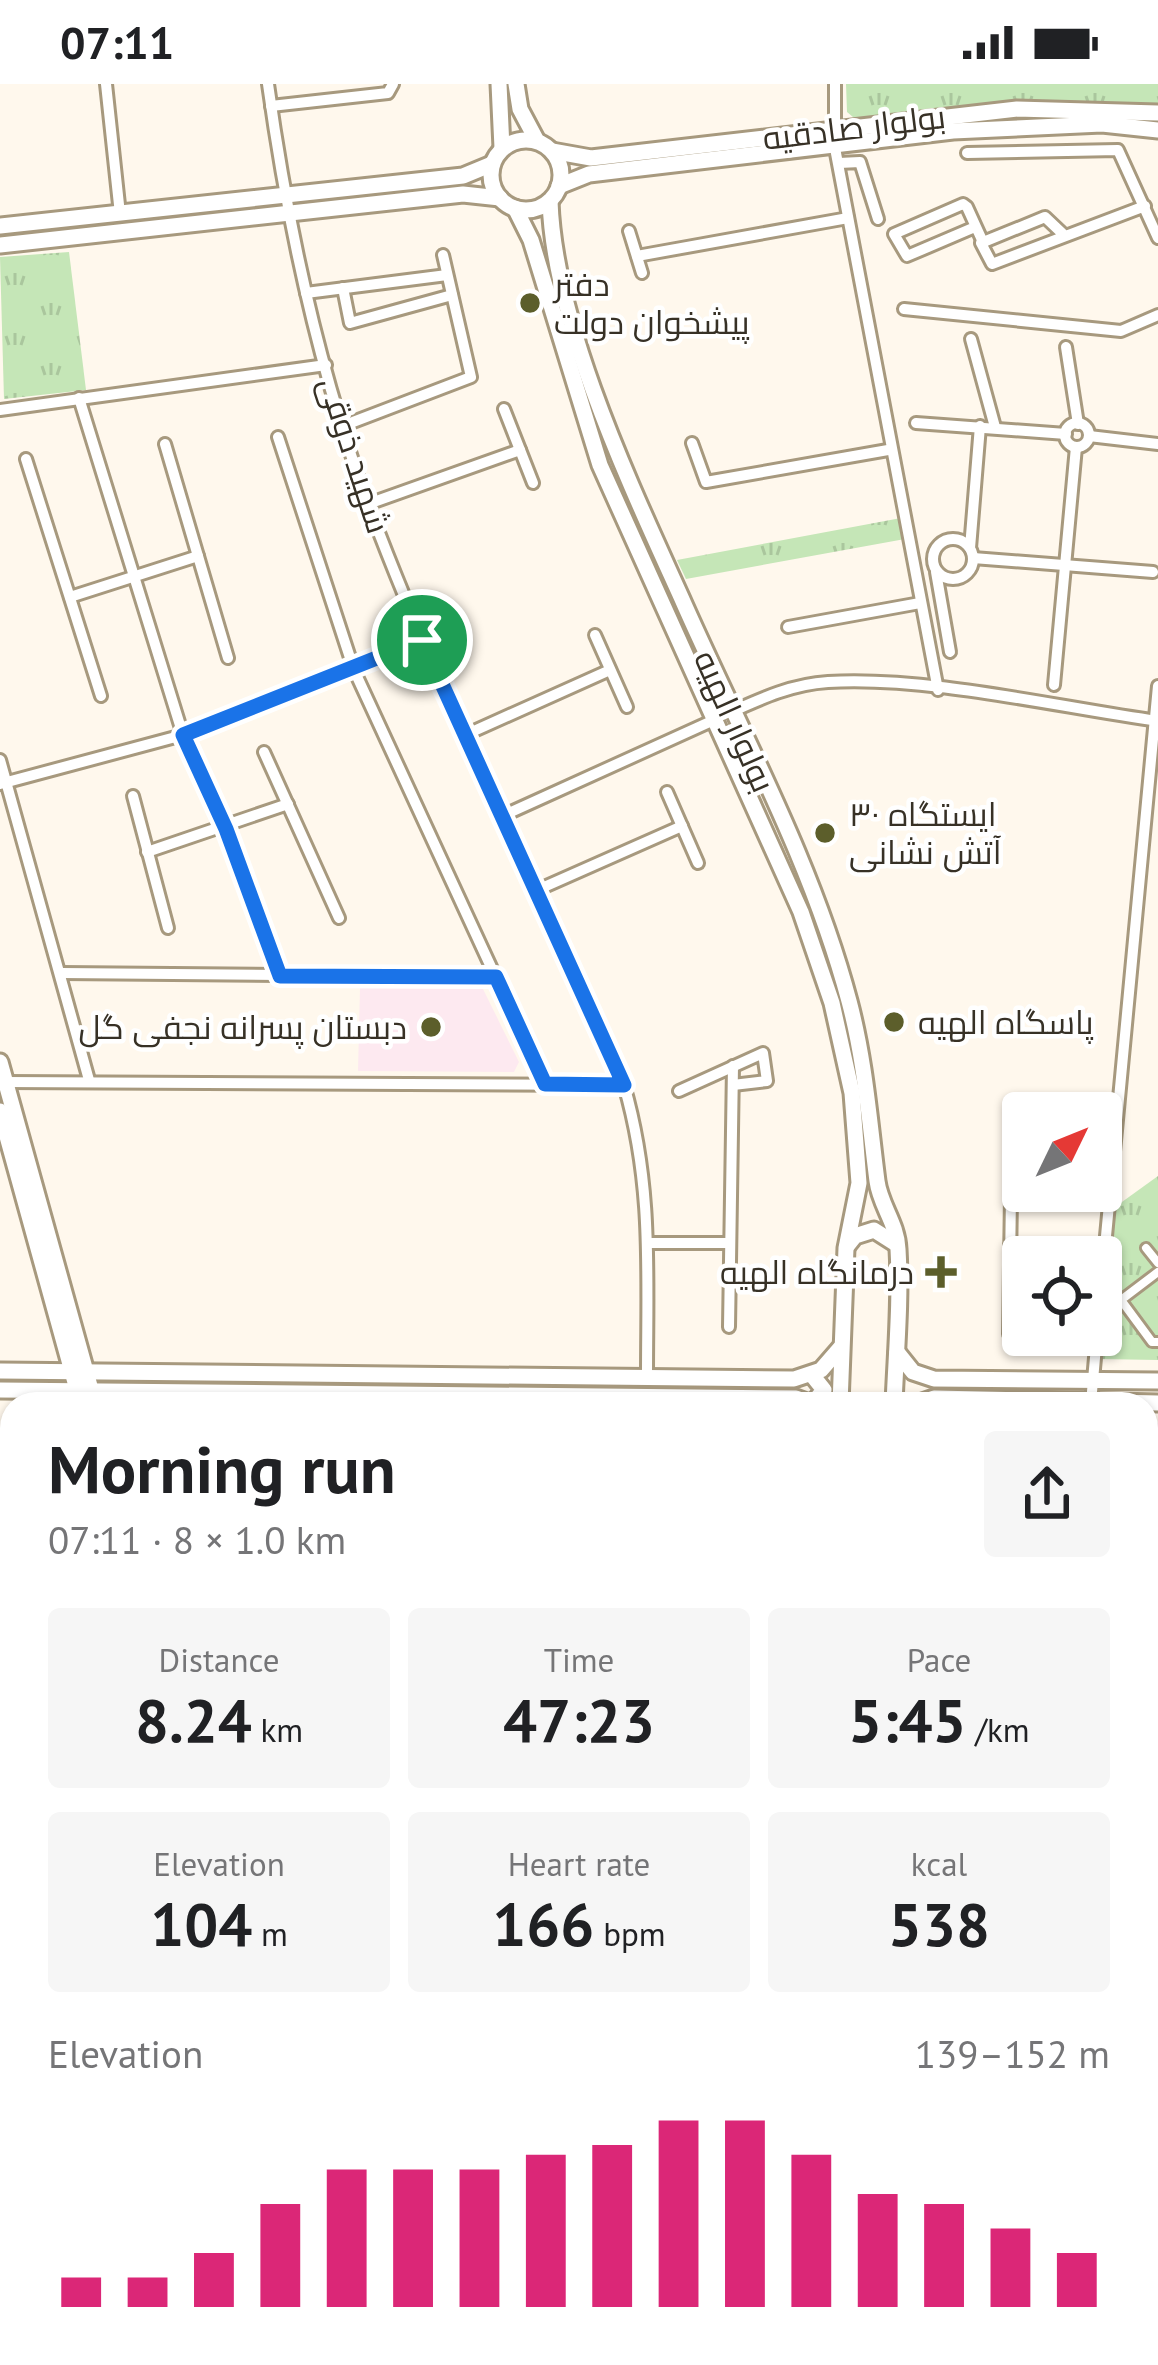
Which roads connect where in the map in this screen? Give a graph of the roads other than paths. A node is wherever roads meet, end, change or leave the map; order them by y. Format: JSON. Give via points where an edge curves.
{"nodes":[{"id":1,"x":106,"y":84,"type":"edge"},
{"id":2,"x":268,"y":84,"type":"edge"},
{"id":3,"x":499,"y":84,"type":"edge"},
{"id":4,"x":516,"y":84,"type":"edge"},
{"id":5,"x":835,"y":84,"type":"edge"},
{"id":6,"x":393,"y":87,"type":"edge"},
{"id":7,"x":271,"y":106,"type":"junction"},
{"id":8,"x":1158,"y":113,"type":"edge"},
{"id":9,"x":834,"y":129,"type":"junction"},
{"id":10,"x":1158,"y":130,"type":"edge"},
{"id":11,"x":537,"y":141,"type":"junction"},
{"id":12,"x":502,"y":148,"type":"junction"},
{"id":13,"x":552,"y":151,"type":"junction"},
{"id":14,"x":967,"y":154,"type":"dead end"},
{"id":15,"x":837,"y":156,"type":"junction"},
{"id":16,"x":492,"y":164,"type":"junction"},
{"id":17,"x":463,"y":176,"type":"junction"},
{"id":18,"x":560,"y":186,"type":"junction"},
{"id":19,"x":463,"y":194,"type":"junction"},
{"id":20,"x":500,"y":198,"type":"junction"},
{"id":21,"x":550,"y":201,"type":"junction"},
{"id":22,"x":284,"y":203,"type":"junction"},
{"id":23,"x":1144,"y":206,"type":"junction"},
{"id":24,"x":515,"y":208,"type":"junction"},
{"id":25,"x":120,"y":214,"type":"junction"},
{"id":26,"x":848,"y":218,"type":"junction"},
{"id":27,"x":878,"y":219,"type":"dead end"},
{"id":28,"x":1156,"y":224,"type":"edge"},
{"id":29,"x":0,"y":226,"type":"edge"},
{"id":30,"x":975,"y":227,"type":"junction"},
{"id":31,"x":629,"y":231,"type":"dead end"},
{"id":32,"x":1064,"y":235,"type":"junction"},
{"id":33,"x":1158,"y":238,"type":"edge"},
{"id":34,"x":982,"y":240,"type":"junction"},
{"id":35,"x":0,"y":245,"type":"edge"},
{"id":36,"x":442,"y":255,"type":"dead end"},
{"id":37,"x":637,"y":256,"type":"junction"},
{"id":38,"x":642,"y":273,"type":"dead end"},
{"id":39,"x":447,"y":275,"type":"junction"},
{"id":40,"x":343,"y":288,"type":"junction"},
{"id":41,"x":306,"y":293,"type":"junction"},
{"id":42,"x":452,"y":295,"type":"junction"},
{"id":43,"x":904,"y":309,"type":"dead end"},
{"id":44,"x":1158,"y":315,"type":"edge"},
{"id":45,"x":971,"y":339,"type":"dead end"},
{"id":46,"x":1066,"y":347,"type":"dead end"},
{"id":47,"x":326,"y":365,"type":"junction"},
{"id":48,"x":79,"y":398,"type":"junction"},
{"id":49,"x":504,"y":409,"type":"dead end"},
{"id":50,"x":0,"y":410,"type":"edge"},
{"id":51,"x":353,"y":422,"type":"dead end"},
{"id":52,"x":916,"y":423,"type":"dead end"},
{"id":53,"x":1078,"y":424,"type":"junction"},
{"id":54,"x":980,"y":426,"type":"junction"},
{"id":55,"x":995,"y":427,"type":"junction"},
{"id":56,"x":1066,"y":434,"type":"junction"},
{"id":57,"x":1089,"y":436,"type":"junction"},
{"id":58,"x":278,"y":437,"type":"dead end"},
{"id":59,"x":692,"y":443,"type":"dead end"},
{"id":60,"x":164,"y":444,"type":"dead end"},
{"id":61,"x":1158,"y":444,"type":"edge"},
{"id":62,"x":1076,"y":447,"type":"junction"},
{"id":63,"x":520,"y":450,"type":"junction"},
{"id":64,"x":888,"y":450,"type":"junction"},
{"id":65,"x":26,"y":459,"type":"dead end"},
{"id":66,"x":533,"y":483,"type":"dead end"},
{"id":67,"x":368,"y":504,"type":"junction"},
{"id":68,"x":972,"y":553,"type":"junction"},
{"id":69,"x":198,"y":556,"type":"junction"},
{"id":70,"x":1064,"y":567,"type":"junction"},
{"id":71,"x":936,"y":569,"type":"junction"},
{"id":72,"x":1153,"y":572,"type":"dead end"},
{"id":73,"x":134,"y":576,"type":"junction"},
{"id":74,"x":70,"y":597,"type":"junction"},
{"id":75,"x":920,"y":603,"type":"junction"},
{"id":76,"x":788,"y":627,"type":"dead end"},
{"id":77,"x":595,"y":635,"type":"dead end"},
{"id":78,"x":422,"y":640,"type":"junction"},
{"id":79,"x":950,"y":652,"type":"dead end"},
{"id":80,"x":228,"y":658,"type":"dead end"},
{"id":81,"x":354,"y":670,"type":"junction"},
{"id":82,"x":610,"y":670,"type":"junction"},
{"id":83,"x":1054,"y":685,"type":"dead end"},
{"id":84,"x":1158,"y":686,"type":"edge"},
{"id":85,"x":938,"y":690,"type":"junction"},
{"id":86,"x":101,"y":696,"type":"dead end"},
{"id":87,"x":627,"y":707,"type":"dead end"},
{"id":88,"x":731,"y":712,"type":"junction"},
{"id":89,"x":714,"y":720,"type":"junction"},
{"id":90,"x":1157,"y":721,"type":"edge"},
{"id":91,"x":183,"y":735,"type":"junction"},
{"id":92,"x":465,"y":735,"type":"junction"},
{"id":93,"x":265,"y":752,"type":"dead end"},
{"id":94,"x":0,"y":760,"type":"edge"},
{"id":95,"x":3,"y":783,"type":"edge"},
{"id":96,"x":667,"y":792,"type":"dead end"},
{"id":97,"x":133,"y":796,"type":"dead end"},
{"id":98,"x":288,"y":804,"type":"junction"},
{"id":99,"x":500,"y":817,"type":"junction"},
{"id":100,"x":682,"y":826,"type":"junction"},
{"id":101,"x":226,"y":829,"type":"junction"},
{"id":102,"x":148,"y":852,"type":"junction"},
{"id":103,"x":698,"y":863,"type":"dead end"},
{"id":104,"x":535,"y":891,"type":"junction"},
{"id":105,"x":340,"y":918,"type":"dead end"},
{"id":106,"x":168,"y":928,"type":"dead end"},
{"id":107,"x":61,"y":974,"type":"junction"},
{"id":108,"x":280,"y":976,"type":"junction"},
{"id":109,"x":496,"y":977,"type":"junction"},
{"id":110,"x":0,"y":1062,"type":"edge"},
{"id":111,"x":733,"y":1066,"type":"junction"},
{"id":112,"x":89,"y":1080,"type":"junction"},
{"id":113,"x":3,"y":1082,"type":"edge"},
{"id":114,"x":545,"y":1084,"type":"junction"},
{"id":115,"x":624,"y":1085,"type":"junction"},
{"id":116,"x":733,"y":1085,"type":"junction"},
{"id":117,"x":679,"y":1091,"type":"dead end"},
{"id":118,"x":1120,"y":1092,"type":"edge"},
{"id":119,"x":0,"y":1111,"type":"edge"},
{"id":120,"x":856,"y":1200,"type":"junction"},
{"id":121,"x":880,"y":1201,"type":"junction"},
{"id":122,"x":647,"y":1243,"type":"junction"},
{"id":123,"x":730,"y":1243,"type":"junction"},
{"id":124,"x":898,"y":1246,"type":"junction"},
{"id":125,"x":1146,"y":1248,"type":"dead end"},
{"id":126,"x":846,"y":1249,"type":"junction"},
{"id":127,"x":1158,"y":1268,"type":"edge"},
{"id":128,"x":729,"y":1327,"type":"dead end"},
{"id":129,"x":1158,"y":1342,"type":"edge"},
{"id":130,"x":842,"y":1347,"type":"junction"},
{"id":131,"x":896,"y":1350,"type":"junction"},
{"id":132,"x":1094,"y":1356,"type":"edge"},
{"id":133,"x":0,"y":1371,"type":"edge"},
{"id":134,"x":79,"y":1371,"type":"junction"},
{"id":135,"x":812,"y":1375,"type":"junction"},
{"id":136,"x":647,"y":1376,"type":"junction"},
{"id":137,"x":921,"y":1376,"type":"junction"},
{"id":138,"x":1092,"y":1381,"type":"junction"},
{"id":139,"x":1158,"y":1381,"type":"edge"},
{"id":140,"x":85,"y":1392,"type":"edge"},
{"id":141,"x":822,"y":1392,"type":"edge"},
{"id":142,"x":840,"y":1392,"type":"edge"},
{"id":143,"x":894,"y":1392,"type":"edge"},
{"id":144,"x":913,"y":1392,"type":"edge"},
{"id":145,"x":1092,"y":1392,"type":"edge"}],
"edges":[{"from":1,"to":25,"type":"street"},
{"from":2,"to":7,"type":"street","name":"شهید ذوقی"},
{"from":3,"to":12,"type":"main road"},
{"from":4,"to":11,"type":"main road"},
{"from":5,"to":9,"type":"street"},
{"from":6,"to":7,"type":"street"},
{"from":7,"to":22,"type":"street","name":"شهید ذوقی"},
{"from":8,"to":9,"type":"main road","name":"بولوار صادقیه","via":[[1017,110]]},
{"from":9,"to":13,"type":"main road","name":"بولوار صادقیه","via":[[590,158]]},
{"from":9,"to":15,"type":"street"},
{"from":10,"to":15,"type":"main road","name":"بولوار صادقیه","via":[[1018,126]]},
{"from":11,"to":12,"type":"main road"},
{"from":11,"to":13,"type":"main road"},
{"from":12,"to":16,"type":"main road"},
{"from":13,"to":18,"type":"main road"},
{"from":14,"to":23,"type":"street","via":[[1107,147],[1125,158]]},
{"from":15,"to":18,"type":"main road","name":"بولوار صادقیه","via":[[589,174]]},
{"from":15,"to":26,"type":"street"},
{"from":15,"to":27,"type":"street","via":[[860,162]]},
{"from":16,"to":17,"type":"main road"},
{"from":16,"to":20,"type":"main road"},
{"from":17,"to":19,"type":"main road","via":[[471,185]]},
{"from":17,"to":22,"type":"main road"},
{"from":18,"to":21,"type":"main road"},
{"from":19,"to":20,"type":"main road"},
{"from":19,"to":22,"type":"main road"},
{"from":20,"to":24,"type":"main road"},
{"from":21,"to":24,"type":"main road"},
{"from":21,"to":88,"type":"main road","name":"بولوار الهیه","via":[[551,236],[620,456]]},
{"from":22,"to":25,"type":"main road"},
{"from":22,"to":35,"type":"main road"},
{"from":22,"to":41,"type":"street","name":"شهید ذوقی"},
{"from":23,"to":28,"type":"street"},
{"from":23,"to":32,"type":"street"},
{"from":24,"to":89,"type":"main road","name":"بولوار الهیه","via":[[600,466]]},
{"from":25,"to":29,"type":"main road"},
{"from":26,"to":37,"type":"street"},
{"from":26,"to":64,"type":"street"},
{"from":28,"to":33,"type":"street"},
{"from":30,"to":30,"type":"street","via":[[907,256],[894,234],[963,204]]},
{"from":30,"to":34,"type":"street"},
{"from":31,"to":37,"type":"street"},
{"from":32,"to":34,"type":"street","via":[[1045,217]]},
{"from":32,"to":34,"type":"street","via":[[992,264]]},
{"from":36,"to":39,"type":"street"},
{"from":37,"to":38,"type":"street"},
{"from":39,"to":40,"type":"street"},
{"from":39,"to":42,"type":"street"},
{"from":40,"to":41,"type":"street"},
{"from":40,"to":42,"type":"street","via":[[350,323]]},
{"from":41,"to":47,"type":"street","name":"شهید ذوقی"},
{"from":42,"to":51,"type":"street","via":[[471,377]]},
{"from":43,"to":44,"type":"street","via":[[1121,331]]},
{"from":45,"to":55,"type":"street"},
{"from":46,"to":53,"type":"street"},
{"from":47,"to":48,"type":"street"},
{"from":47,"to":67,"type":"street","name":"شهید ذوقی"},
{"from":48,"to":50,"type":"street"},
{"from":48,"to":73,"type":"street"},
{"from":49,"to":63,"type":"street"},
{"from":52,"to":54,"type":"street"},
{"from":53,"to":56,"type":"street"},
{"from":53,"to":57,"type":"street"},
{"from":54,"to":55,"type":"street"},
{"from":54,"to":68,"type":"street"},
{"from":55,"to":56,"type":"street"},
{"from":56,"to":62,"type":"street"},
{"from":57,"to":61,"type":"street"},
{"from":57,"to":62,"type":"street"},
{"from":58,"to":81,"type":"street"},
{"from":59,"to":64,"type":"street","via":[[706,482]]},
{"from":60,"to":69,"type":"street"},
{"from":62,"to":70,"type":"street"},
{"from":63,"to":66,"type":"street"},
{"from":63,"to":67,"type":"street"},
{"from":64,"to":75,"type":"street"},
{"from":65,"to":74,"type":"street"},
{"from":67,"to":78,"type":"street","name":"شهید ذوقی"},
{"from":68,"to":70,"type":"street"},
{"from":68,"to":71,"type":"street","via":[[963,576]]},
{"from":68,"to":71,"type":"street","via":[[963,541],[943,541]]},
{"from":69,"to":73,"type":"street"},
{"from":69,"to":80,"type":"street"},
{"from":70,"to":72,"type":"street"},
{"from":70,"to":83,"type":"street"},
{"from":71,"to":79,"type":"street"},
{"from":73,"to":74,"type":"street"},
{"from":73,"to":91,"type":"street"},
{"from":74,"to":86,"type":"street"},
{"from":75,"to":76,"type":"street"},
{"from":75,"to":85,"type":"street"},
{"from":77,"to":82,"type":"street"},
{"from":78,"to":81,"type":"street"},
{"from":78,"to":92,"type":"street","name":"شهید ذوقی"},
{"from":81,"to":91,"type":"street"},
{"from":81,"to":109,"type":"street"},
{"from":82,"to":87,"type":"street"},
{"from":82,"to":92,"type":"street"},
{"from":84,"to":90,"type":"street"},
{"from":85,"to":88,"type":"street","via":[[828,682]]},
{"from":85,"to":90,"type":"street"},
{"from":88,"to":89,"type":"main road"},
{"from":88,"to":121,"type":"main road","name":"بولوار الهیه","via":[[818,906],[848,998],[870,1091]]},
{"from":89,"to":99,"type":"street"},
{"from":89,"to":120,"type":"main road","name":"بولوار الهیه","via":[[801,911],[832,1003],[852,1093]]},
{"from":90,"to":118,"type":"street"},
{"from":91,"to":95,"type":"street"},
{"from":91,"to":101,"type":"street"},
{"from":92,"to":99,"type":"street","name":"شهید ذوقی"},
{"from":93,"to":98,"type":"street"},
{"from":94,"to":95,"type":"street"},
{"from":95,"to":107,"type":"street"},
{"from":96,"to":100,"type":"street"},
{"from":97,"to":102,"type":"street"},
{"from":98,"to":101,"type":"street"},
{"from":98,"to":105,"type":"street"},
{"from":99,"to":104,"type":"street","name":"شهید ذوقی"},
{"from":100,"to":103,"type":"street"},
{"from":100,"to":104,"type":"street"},
{"from":101,"to":102,"type":"street"},
{"from":101,"to":108,"type":"street"},
{"from":102,"to":106,"type":"street"},
{"from":104,"to":115,"type":"street","name":"شهید ذوقی"},
{"from":107,"to":108,"type":"street"},
{"from":107,"to":112,"type":"street"},
{"from":108,"to":109,"type":"street"},
{"from":109,"to":114,"type":"street"},
{"from":110,"to":113,"type":"main road"},
{"from":111,"to":116,"type":"street"},
{"from":111,"to":116,"type":"street","via":[[763,1053],[767,1081]]},
{"from":111,"to":117,"type":"street"},
{"from":112,"to":113,"type":"street"},
{"from":112,"to":114,"type":"street"},
{"from":113,"to":134,"type":"main road"},
{"from":114,"to":115,"type":"street"},
{"from":115,"to":122,"type":"street","name":"شهید ذوقی","via":[[643,1151]]},
{"from":116,"to":123,"type":"street"},
{"from":119,"to":134,"type":"main road"},
{"from":120,"to":121,"type":"main road","via":[[868,1210]]},
{"from":120,"to":126,"type":"main road","name":"بولوار الهیه"},
{"from":121,"to":124,"type":"main road","name":"بولوار الهیه"},
{"from":122,"to":123,"type":"street"},
{"from":122,"to":136,"type":"street","name":"شهید ذوقی"},
{"from":123,"to":128,"type":"street"},
{"from":124,"to":126,"type":"main road","via":[[874,1230]]},
{"from":124,"to":131,"type":"main road"},
{"from":125,"to":127,"type":"street"},
{"from":126,"to":130,"type":"main road","name":"بولوار الهیه"},
{"from":127,"to":129,"type":"street","via":[[1121,1300]]},
{"from":130,"to":135,"type":"main road"},
{"from":130,"to":142,"type":"main road","name":"بولوار الهیه"},
{"from":131,"to":137,"type":"main road"},
{"from":131,"to":143,"type":"main road"},
{"from":132,"to":138,"type":"street"},
{"from":133,"to":134,"type":"main road"},
{"from":134,"to":136,"type":"main road"},
{"from":134,"to":140,"type":"main road"},
{"from":135,"to":136,"type":"main road"},
{"from":135,"to":141,"type":"main road"},
{"from":137,"to":138,"type":"main road"},
{"from":137,"to":144,"type":"main road"},
{"from":138,"to":139,"type":"main road"},
{"from":138,"to":145,"type":"street"}]}
